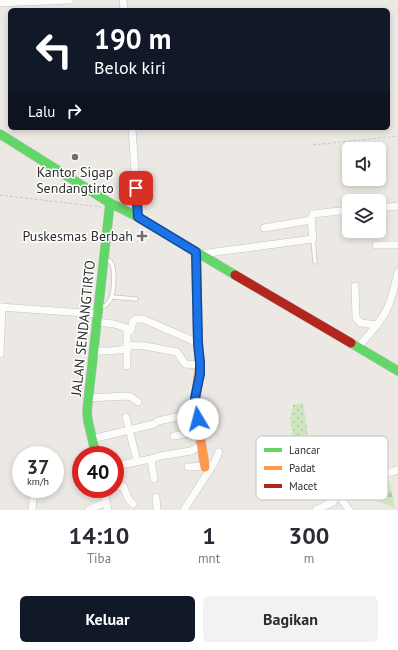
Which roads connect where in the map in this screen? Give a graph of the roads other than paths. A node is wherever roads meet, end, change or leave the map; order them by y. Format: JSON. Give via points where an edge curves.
{"nodes":[{"id":1,"x":70,"y":0,"type":"edge"},
{"id":2,"x":0,"y":3,"type":"edge"},
{"id":3,"x":132,"y":130,"type":"edge"},
{"id":4,"x":0,"y":134,"type":"edge"},
{"id":5,"x":110,"y":206,"type":"junction"},
{"id":6,"x":398,"y":206,"type":"edge"},
{"id":7,"x":386,"y":207,"type":"edge"},
{"id":8,"x":342,"y":211,"type":"edge"},
{"id":9,"x":138,"y":217,"type":"junction"},
{"id":10,"x":311,"y":220,"type":"junction"},
{"id":11,"x":264,"y":228,"type":"dead end"},
{"id":12,"x":313,"y":240,"type":"junction"},
{"id":13,"x":376,"y":245,"type":"dead end"},
{"id":14,"x":398,"y":245,"type":"edge"},
{"id":15,"x":198,"y":253,"type":"junction"},
{"id":16,"x":104,"y":261,"type":"junction"},
{"id":17,"x":315,"y":262,"type":"dead end"},
{"id":18,"x":398,"y":272,"type":"edge"},
{"id":19,"x":354,"y":286,"type":"dead end"},
{"id":20,"x":395,"y":293,"type":"edge"},
{"id":21,"x":112,"y":297,"type":"junction"},
{"id":22,"x":136,"y":299,"type":"dead end"},
{"id":23,"x":1,"y":307,"type":"edge"},
{"id":24,"x":98,"y":314,"type":"junction"},
{"id":25,"x":1,"y":323,"type":"edge"},
{"id":26,"x":377,"y":325,"type":"junction"},
{"id":27,"x":127,"y":332,"type":"junction"},
{"id":28,"x":198,"y":343,"type":"junction"},
{"id":29,"x":127,"y":347,"type":"junction"},
{"id":30,"x":358,"y":347,"type":"junction"},
{"id":31,"x":94,"y":351,"type":"junction"},
{"id":32,"x":0,"y":354,"type":"edge"},
{"id":33,"x":200,"y":365,"type":"junction"},
{"id":34,"x":127,"y":366,"type":"dead end"},
{"id":35,"x":398,"y":371,"type":"edge"},
{"id":36,"x":89,"y":398,"type":"junction"},
{"id":37,"x":138,"y":402,"type":"dead end"},
{"id":38,"x":196,"y":413,"type":"junction"},
{"id":39,"x":126,"y":417,"type":"dead end"},
{"id":40,"x":129,"y":430,"type":"junction"},
{"id":41,"x":200,"y":431,"type":"junction"},
{"id":42,"x":174,"y":436,"type":"dead end"},
{"id":43,"x":92,"y":439,"type":"junction"},
{"id":44,"x":202,"y":445,"type":"junction"},
{"id":45,"x":94,"y":446,"type":"edge"},
{"id":46,"x":219,"y":452,"type":"dead end"},
{"id":47,"x":151,"y":459,"type":"junction"},
{"id":48,"x":136,"y":461,"type":"junction"},
{"id":49,"x":124,"y":464,"type":"edge"},
{"id":50,"x":210,"y":465,"type":"junction"},
{"id":51,"x":188,"y":467,"type":"dead end"},
{"id":52,"x":398,"y":470,"type":"edge"},
{"id":53,"x":388,"y":473,"type":"edge"},
{"id":54,"x":154,"y":479,"type":"dead end"},
{"id":55,"x":124,"y":488,"type":"edge"},
{"id":56,"x":156,"y":497,"type":"dead end"},
{"id":57,"x":33,"y":498,"type":"edge"},
{"id":58,"x":105,"y":498,"type":"edge"},
{"id":59,"x":334,"y":500,"type":"edge"},
{"id":60,"x":342,"y":500,"type":"edge"},
{"id":61,"x":106,"y":502,"type":"junction"},
{"id":62,"x":133,"y":504,"type":"dead end"},
{"id":63,"x":32,"y":510,"type":"edge"},
{"id":64,"x":89,"y":510,"type":"edge"},
{"id":65,"x":108,"y":510,"type":"edge"},
{"id":66,"x":157,"y":510,"type":"edge"},
{"id":67,"x":184,"y":510,"type":"edge"},
{"id":68,"x":316,"y":510,"type":"edge"},
{"id":69,"x":349,"y":510,"type":"edge"}],
"edges":[{"from":1,"to":2,"type":"street"},
{"from":3,"to":9,"type":"street"},
{"from":4,"to":5,"type":"street"},
{"from":5,"to":9,"type":"street"},
{"from":5,"to":16,"type":"street","name":"JALAN SENDANGTIRTO"},
{"from":6,"to":7,"type":"street"},
{"from":8,"to":10,"type":"street","via":[[316,213]]},
{"from":9,"to":15,"type":"street"},
{"from":10,"to":11,"type":"street"},
{"from":10,"to":12,"type":"street"},
{"from":12,"to":15,"type":"street"},
{"from":12,"to":17,"type":"lane"},
{"from":13,"to":14,"type":"street"},
{"from":15,"to":28,"type":"street"},
{"from":15,"to":30,"type":"street"},
{"from":16,"to":21,"type":"lane","via":[[110,261],[114,272]]},
{"from":16,"to":24,"type":"street","name":"JALAN SENDANGTIRTO"},
{"from":18,"to":20,"type":"street"},
{"from":19,"to":26,"type":"street","via":[[356,318],[361,323]]},
{"from":20,"to":26,"type":"street"},
{"from":21,"to":22,"type":"lane"},
{"from":21,"to":24,"type":"lane"},
{"from":23,"to":24,"type":"street"},
{"from":23,"to":25,"type":"street"},
{"from":24,"to":27,"type":"street","via":[[126,328]]},
{"from":24,"to":31,"type":"street","name":"JALAN SENDANGTIRTO"},
{"from":25,"to":32,"type":"street"},
{"from":26,"to":30,"type":"street"},
{"from":27,"to":28,"type":"street","via":[[131,330],[133,321],[143,319]]},
{"from":27,"to":29,"type":"street"},
{"from":28,"to":33,"type":"street"},
{"from":29,"to":31,"type":"street"},
{"from":29,"to":33,"type":"street","via":[[145,346],[177,352],[185,364]]},
{"from":29,"to":34,"type":"street"},
{"from":30,"to":35,"type":"street"},
{"from":31,"to":36,"type":"street","name":"JALAN SENDANGTIRTO"},
{"from":33,"to":38,"type":"street","via":[[195,398]]},
{"from":36,"to":37,"type":"street","via":[[126,396]]},
{"from":36,"to":43,"type":"street","name":"JALAN SENDANGTIRTO","via":[[88,421]]},
{"from":38,"to":40,"type":"street"},
{"from":38,"to":41,"type":"street"},
{"from":39,"to":40,"type":"street"},
{"from":40,"to":43,"type":"street"},
{"from":40,"to":48,"type":"street"},
{"from":41,"to":42,"type":"street"},
{"from":41,"to":44,"type":"street"},
{"from":43,"to":45,"type":"street","name":"JALAN SENDANGTIRTO"},
{"from":44,"to":47,"type":"street","via":[[191,451]]},
{"from":44,"to":50,"type":"street"},
{"from":46,"to":50,"type":"street"},
{"from":47,"to":48,"type":"street"},
{"from":47,"to":54,"type":"street"},
{"from":48,"to":49,"type":"street"},
{"from":50,"to":51,"type":"street"},
{"from":50,"to":67,"type":"street"},
{"from":52,"to":53,"type":"street"},
{"from":55,"to":62,"type":"street"},
{"from":56,"to":66,"type":"street"},
{"from":57,"to":63,"type":"street"},
{"from":58,"to":61,"type":"street"},
{"from":59,"to":68,"type":"street"},
{"from":60,"to":69,"type":"street"},
{"from":61,"to":64,"type":"street"},
{"from":61,"to":65,"type":"street"}]}
